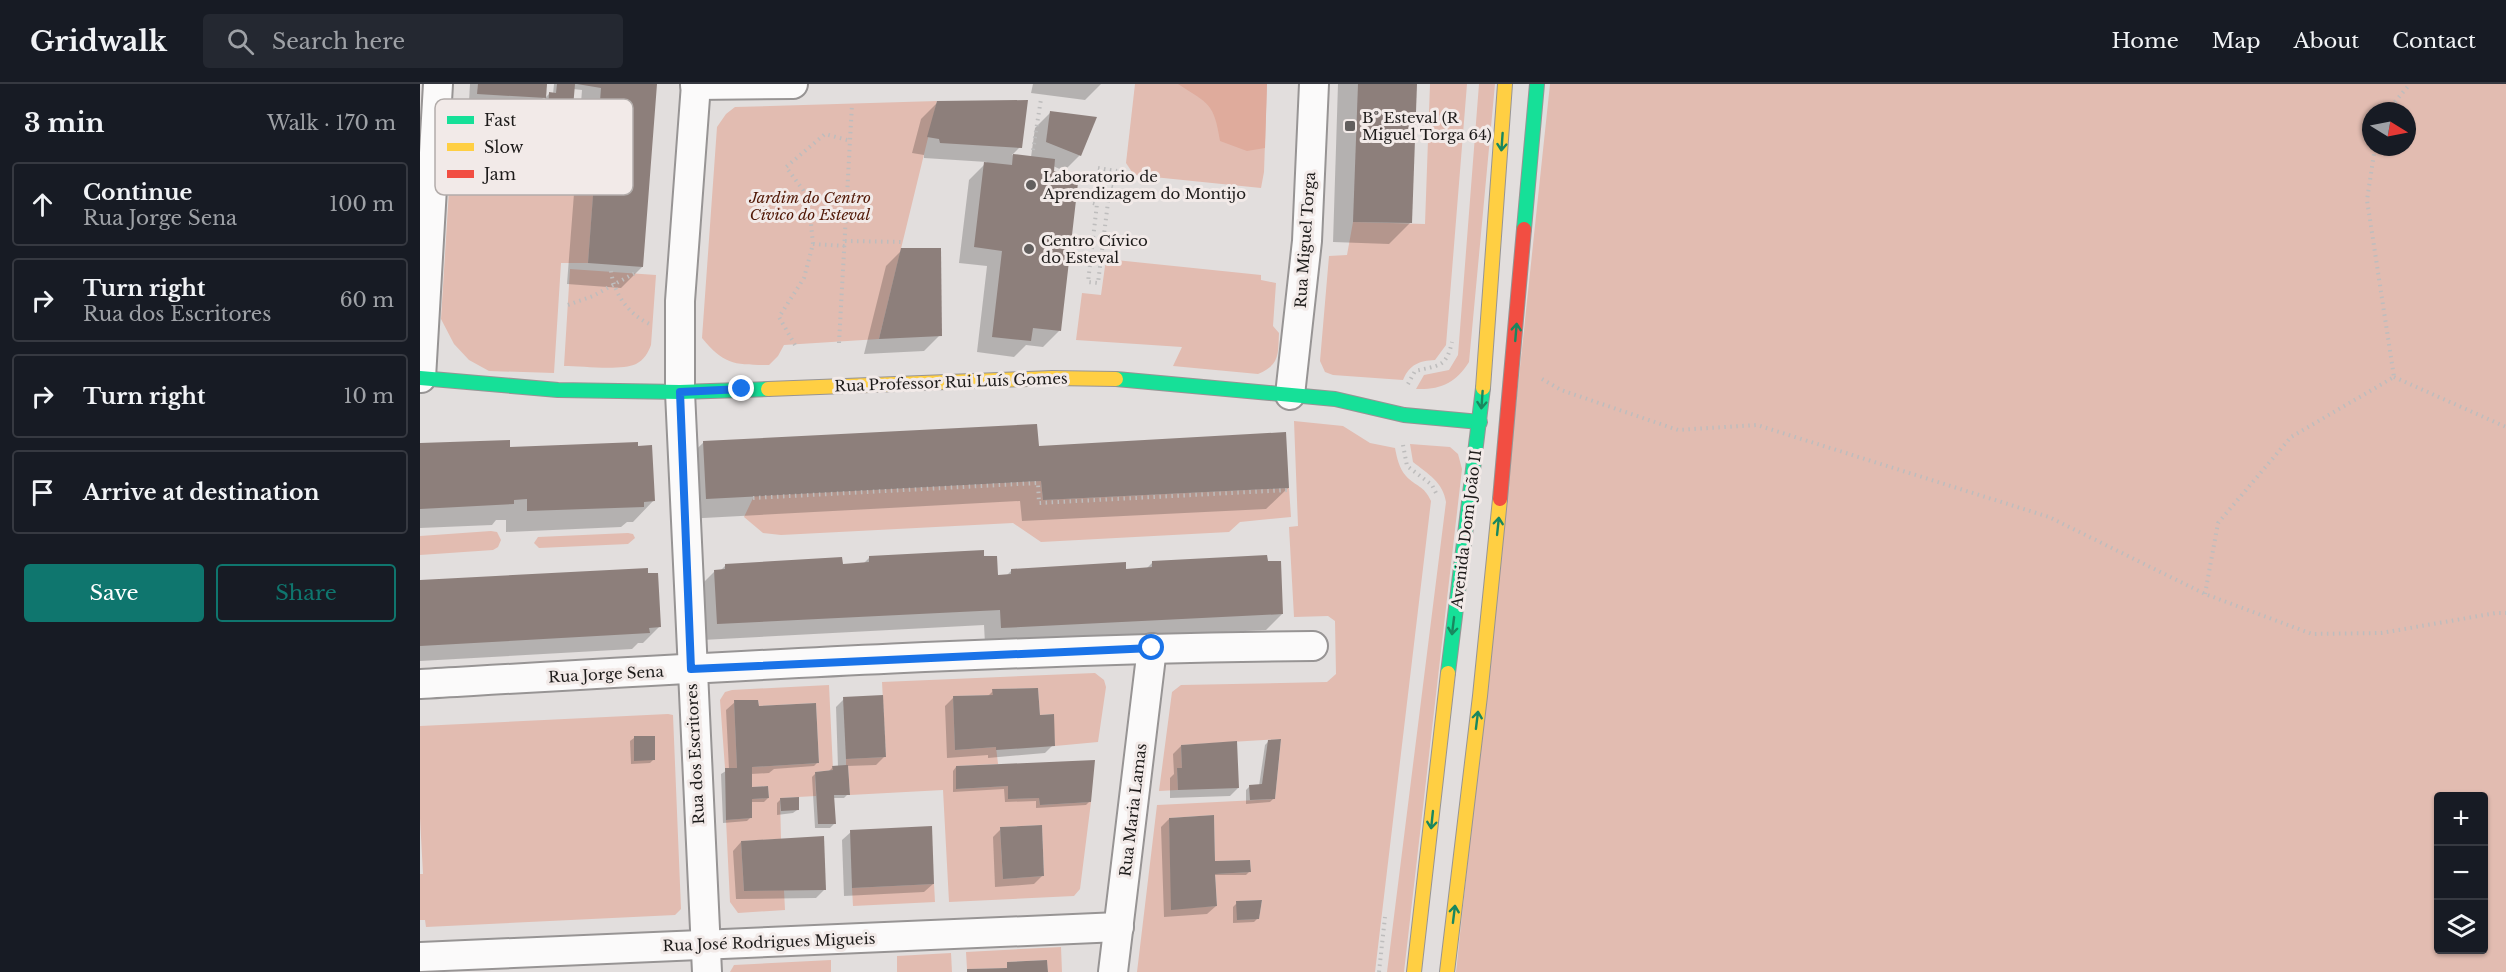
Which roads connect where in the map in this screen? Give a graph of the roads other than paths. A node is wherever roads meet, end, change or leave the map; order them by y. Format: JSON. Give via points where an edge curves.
{"nodes":[{"id":1,"x":438,"y":84,"type":"edge"},
{"id":2,"x":793,"y":84,"type":"edge"},
{"id":3,"x":1314,"y":84,"type":"edge"},
{"id":4,"x":1505,"y":84,"type":"edge"},
{"id":5,"x":1537,"y":84,"type":"edge"},
{"id":6,"x":696,"y":85,"type":"edge"},
{"id":7,"x":437,"y":99,"type":"edge"},
{"id":8,"x":435,"y":133,"type":"edge"},
{"id":9,"x":420,"y":378,"type":"edge"},
{"id":10,"x":680,"y":392,"type":"junction"},
{"id":11,"x":1290,"y":395,"type":"junction"},
{"id":12,"x":1480,"y":422,"type":"junction"},
{"id":13,"x":1313,"y":646,"type":"dead end"},
{"id":14,"x":1152,"y":648,"type":"junction"},
{"id":15,"x":691,"y":669,"type":"junction"},
{"id":16,"x":420,"y":684,"type":"edge"},
{"id":17,"x":1119,"y":927,"type":"junction"},
{"id":18,"x":420,"y":957,"type":"edge"},
{"id":19,"x":706,"y":958,"type":"edge"},
{"id":20,"x":1113,"y":972,"type":"edge"},
{"id":21,"x":1414,"y":972,"type":"edge"},
{"id":22,"x":1447,"y":972,"type":"edge"}],
"edges":[{"from":1,"to":7,"type":"street"},
{"from":2,"to":6,"type":"street"},
{"from":3,"to":11,"type":"street","name":"Rua Miguel Torga","via":[[1307,241]]},
{"from":4,"to":12,"type":"main road","name":"Avenida Dom João II","one_way":true},
{"from":22,"to":5,"type":"main road","name":"Avenida Dom João II","one_way":true,"via":[[1480,696]]},
{"from":6,"to":10,"type":"street","name":"Rua dos Escritores","via":[[680,301]]},
{"from":8,"to":9,"type":"street"},
{"from":9,"to":10,"type":"main road","name":"Rua Professor Rui Luís Gomes","via":[[558,390]]},
{"from":10,"to":11,"type":"main road","name":"Rua Professor Rui Luís Gomes","via":[[1052,378]]},
{"from":10,"to":15,"type":"street","name":"Rua dos Escritores"},
{"from":11,"to":12,"type":"main road","name":"Rua Professor Rui Luís Gomes","via":[[1335,399],[1404,415]]},
{"from":12,"to":21,"type":"main road","name":"Avenida Dom João II","one_way":true},
{"from":13,"to":14,"type":"street","name":"Rua Jorge Sena"},
{"from":14,"to":15,"type":"street","name":"Rua Jorge Sena"},
{"from":14,"to":17,"type":"street","name":"Rua Maria Lamas"},
{"from":15,"to":16,"type":"street","name":"Rua Jorge Sena"},
{"from":15,"to":19,"type":"street","name":"Rua dos Escritores"},
{"from":17,"to":19,"type":"street","name":"Rua José Rodrigues Migueis"},
{"from":17,"to":20,"type":"street","name":"Rua Maria Lamas"},
{"from":18,"to":19,"type":"street","name":"Rua José Rodrigues Migueis"}]}
